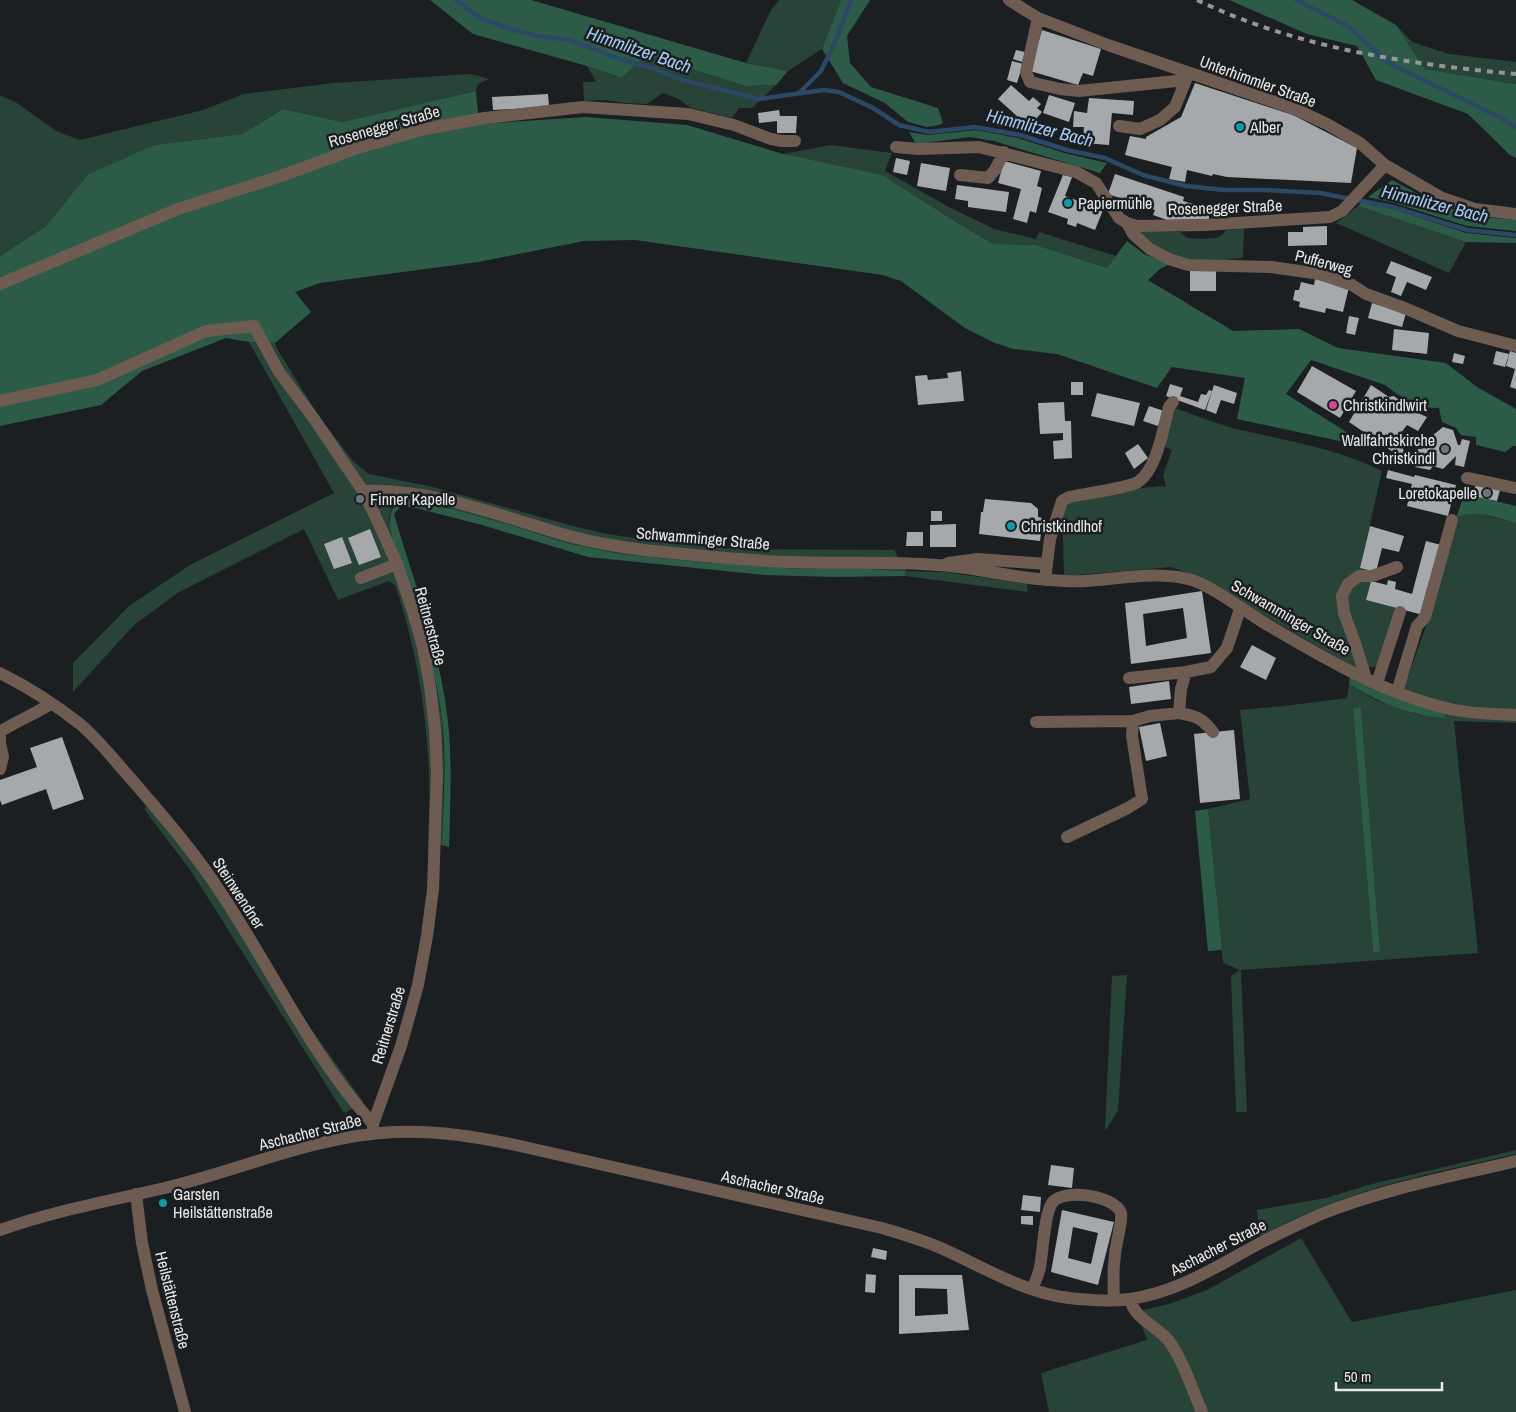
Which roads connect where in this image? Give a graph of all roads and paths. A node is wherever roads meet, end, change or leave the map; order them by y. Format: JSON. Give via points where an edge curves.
{"nodes":[{"id":1,"x":1009,"y":0,"type":"edge"},
{"id":2,"x":1038,"y":18,"type":"junction"},
{"id":3,"x":1187,"y":76,"type":"junction"},
{"id":4,"x":1119,"y":126,"type":"dead end"},
{"id":5,"x":795,"y":141,"type":"dead end"},
{"id":6,"x":896,"y":147,"type":"dead end"},
{"id":7,"x":1004,"y":152,"type":"junction"},
{"id":8,"x":1384,"y":165,"type":"junction"},
{"id":9,"x":960,"y":175,"type":"dead end"},
{"id":10,"x":1516,"y":214,"type":"edge"},
{"id":11,"x":1127,"y":223,"type":"junction"},
{"id":12,"x":0,"y":284,"type":"edge"},
{"id":13,"x":1516,"y":346,"type":"edge"},
{"id":14,"x":0,"y":401,"type":"edge"},
{"id":15,"x":1173,"y":402,"type":"dead end"},
{"id":16,"x":1467,"y":478,"type":"dead end"},
{"id":17,"x":1516,"y":488,"type":"edge"},
{"id":18,"x":363,"y":491,"type":"junction"},
{"id":19,"x":1452,"y":520,"type":"dead end"},
{"id":20,"x":397,"y":564,"type":"junction"},
{"id":21,"x":1046,"y":564,"type":"junction"},
{"id":22,"x":938,"y":565,"type":"junction"},
{"id":23,"x":1397,"y":567,"type":"dead end"},
{"id":24,"x":361,"y":578,"type":"dead end"},
{"id":25,"x":1045,"y":580,"type":"junction"},
{"id":26,"x":1240,"y":609,"type":"junction"},
{"id":27,"x":1400,"y":612,"type":"dead end"},
{"id":28,"x":1186,"y":672,"type":"junction"},
{"id":29,"x":0,"y":673,"type":"edge"},
{"id":30,"x":1129,"y":678,"type":"dead end"},
{"id":31,"x":1371,"y":680,"type":"junction"},
{"id":32,"x":1398,"y":692,"type":"junction"},
{"id":33,"x":50,"y":704,"type":"junction"},
{"id":34,"x":1179,"y":713,"type":"junction"},
{"id":35,"x":1515,"y":714,"type":"edge"},
{"id":36,"x":1133,"y":721,"type":"junction"},
{"id":37,"x":1036,"y":722,"type":"dead end"},
{"id":38,"x":1213,"y":732,"type":"dead end"},
{"id":39,"x":0,"y":743,"type":"edge"},
{"id":40,"x":0,"y":769,"type":"edge"},
{"id":41,"x":1067,"y":837,"type":"dead end"},
{"id":42,"x":373,"y":1129,"type":"junction"},
{"id":43,"x":1516,"y":1161,"type":"edge"},
{"id":44,"x":136,"y":1194,"type":"junction"},
{"id":45,"x":0,"y":1230,"type":"edge"},
{"id":46,"x":1032,"y":1289,"type":"junction"},
{"id":47,"x":1130,"y":1299,"type":"junction"},
{"id":48,"x":1114,"y":1300,"type":"junction"},
{"id":49,"x":186,"y":1412,"type":"edge"},
{"id":50,"x":1202,"y":1412,"type":"edge"}],
"edges":[{"from":1,"to":2,"type":"street","name":"Unterhimmler Straße"},
{"from":2,"to":3,"type":"street","name":"Unterhimmler Straße"},
{"from":2,"to":3,"type":"street","via":[[1026,72],[1030,82],[1079,91]]},
{"from":3,"to":4,"type":"street","via":[[1174,107],[1160,120],[1140,129]]},
{"from":3,"to":8,"type":"street","name":"Unterhimmler Straße","via":[[1295,109],[1360,143]]},
{"from":5,"to":12,"type":"street","name":"Rosenegger Straße","via":[[771,139],[734,125],[688,114],[583,107],[485,118],[426,129],[357,148],[178,209]]},
{"from":6,"to":7,"type":"street","via":[[979,147]]},
{"from":7,"to":9,"type":"street","via":[[996,170],[988,178]]},
{"from":7,"to":11,"type":"street","via":[[1087,176],[1096,182],[1118,218]]},
{"from":8,"to":10,"type":"street","name":"Unterhimmler Straße","via":[[1442,198],[1475,209]]},
{"from":8,"to":11,"type":"street","name":"Rosenegger Straße","via":[[1342,211],[1330,217],[1170,226]]},
{"from":11,"to":13,"type":"street","name":"Pufferweg","via":[[1133,234],[1150,249],[1169,259],[1188,265],[1271,267],[1320,274],[1458,331]]},
{"from":14,"to":18,"type":"street","name":"Reitnerstraße","via":[[98,380],[206,331],[254,326],[279,372]]},
{"from":15,"to":21,"type":"street","via":[[1148,472],[1137,482],[1062,501]]},
{"from":16,"to":17,"type":"street"},
{"from":18,"to":20,"type":"street","name":"Reitnerstraße"},
{"from":18,"to":22,"type":"street","name":"Schwamminger Straße","via":[[407,493],[575,537],[639,549],[773,562]]},
{"from":19,"to":32,"type":"street","via":[[1425,618],[1418,626]]},
{"from":20,"to":24,"type":"street"},
{"from":20,"to":42,"type":"street","name":"Reitnerstraße","via":[[420,638],[430,686],[437,773],[436,837],[432,899],[418,985]]},
{"from":21,"to":22,"type":"street","via":[[978,559]]},
{"from":21,"to":25,"type":"street"},
{"from":22,"to":25,"type":"street","name":"Schwamminger Straße"},
{"from":23,"to":31,"type":"street","via":[[1372,576],[1359,576],[1348,584],[1342,596],[1344,614]]},
{"from":25,"to":26,"type":"street","name":"Schwamminger Straße","via":[[1172,576],[1206,586]]},
{"from":26,"to":28,"type":"street","via":[[1227,648],[1211,667]]},
{"from":26,"to":31,"type":"street","name":"Schwamminger Straße"},
{"from":27,"to":31,"type":"street"},
{"from":28,"to":30,"type":"street"},
{"from":28,"to":34,"type":"street"},
{"from":29,"to":33,"type":"street","name":"Steinwendner"},
{"from":31,"to":32,"type":"street","name":"Schwamminger Straße"},
{"from":32,"to":35,"type":"street","name":"Schwamminger Straße","via":[[1452,710]]},
{"from":33,"to":39,"type":"street","via":[[0,732]]},
{"from":33,"to":42,"type":"street","name":"Steinwendner","via":[[80,724],[95,739],[193,853],[324,1060]]},
{"from":34,"to":36,"type":"street"},
{"from":34,"to":38,"type":"street","via":[[1206,722]]},
{"from":36,"to":37,"type":"street"},
{"from":36,"to":41,"type":"street","via":[[1132,736],[1142,799]]},
{"from":39,"to":40,"type":"street","via":[[3,757]]},
{"from":42,"to":44,"type":"street","name":"Aschacher Straße"},
{"from":42,"to":46,"type":"street","name":"Aschacher Straße","via":[[480,1138],[882,1228],[941,1248]]},
{"from":43,"to":47,"type":"street","name":"Aschacher Straße","via":[[1398,1189],[1343,1206],[1264,1241],[1191,1281],[1156,1294]]},
{"from":44,"to":45,"type":"street","name":"Aschacher Straße"},
{"from":44,"to":49,"type":"street","name":"Heilstättenstraße","via":[[152,1290]]},
{"from":46,"to":48,"type":"street","name":"Aschacher Straße","via":[[1067,1298]]},
{"from":46,"to":48,"type":"street","via":[[1040,1269],[1052,1203],[1067,1195],[1085,1196],[1106,1200],[1121,1213],[1112,1268]]},
{"from":47,"to":48,"type":"street","name":"Aschacher Straße"},
{"from":47,"to":50,"type":"street","via":[[1137,1314],[1160,1332],[1180,1359]]}]}
